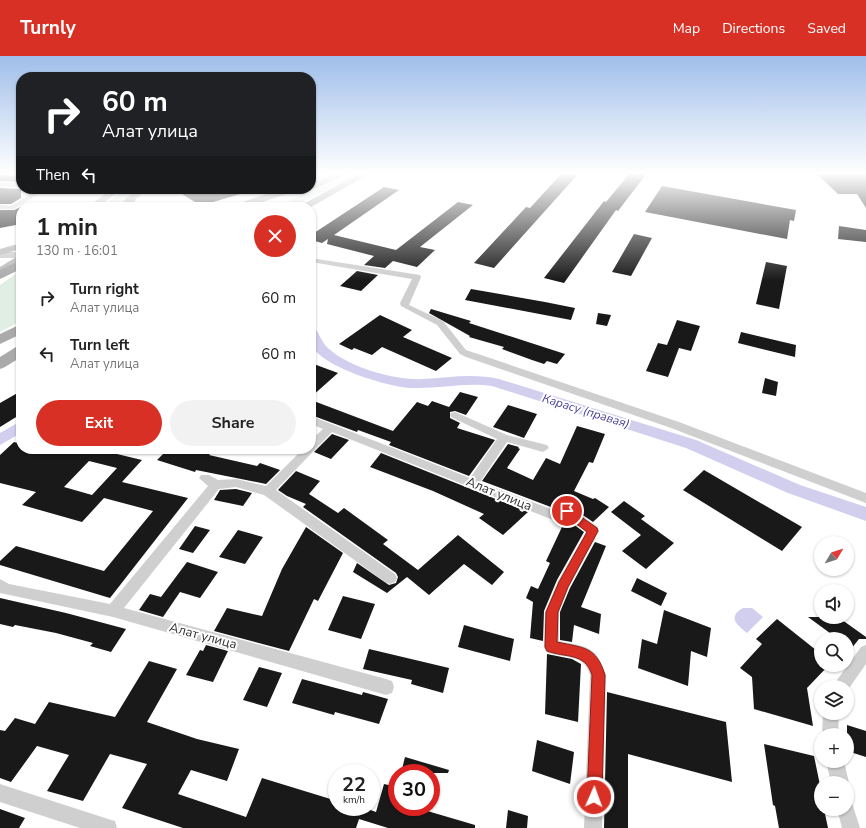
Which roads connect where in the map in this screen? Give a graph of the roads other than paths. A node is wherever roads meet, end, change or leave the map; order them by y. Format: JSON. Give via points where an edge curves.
{"nodes":[{"id":1,"x":16,"y":247,"type":"edge"},
{"id":2,"x":0,"y":252,"type":"edge"},
{"id":3,"x":0,"y":255,"type":"edge"},
{"id":4,"x":16,"y":256,"type":"edge"},
{"id":5,"x":16,"y":260,"type":"edge"},
{"id":6,"x":316,"y":261,"type":"edge"},
{"id":7,"x":16,"y":266,"type":"edge"},
{"id":8,"x":0,"y":274,"type":"edge"},
{"id":9,"x":16,"y":331,"type":"edge"},
{"id":10,"x":0,"y":340,"type":"edge"},
{"id":11,"x":16,"y":353,"type":"edge"},
{"id":12,"x":16,"y":361,"type":"edge"},
{"id":13,"x":0,"y":364,"type":"edge"},
{"id":14,"x":0,"y":369,"type":"edge"},
{"id":15,"x":455,"y":415,"type":"dead end"},
{"id":16,"x":316,"y":422,"type":"edge"},
{"id":17,"x":330,"y":428,"type":"junction"},
{"id":18,"x":504,"y":438,"type":"junction"},
{"id":19,"x":316,"y":442,"type":"edge"},
{"id":20,"x":543,"y":448,"type":"dead end"},
{"id":21,"x":304,"y":454,"type":"edge"},
{"id":22,"x":205,"y":478,"type":"dead end"},
{"id":23,"x":472,"y":483,"type":"junction"},
{"id":24,"x":216,"y":485,"type":"junction"},
{"id":25,"x":268,"y":491,"type":"junction"},
{"id":26,"x":866,"y":498,"type":"edge"},
{"id":27,"x":390,"y":578,"type":"dead end"},
{"id":28,"x":0,"y":586,"type":"edge"},
{"id":29,"x":113,"y":611,"type":"junction"},
{"id":30,"x":866,"y":652,"type":"edge"},
{"id":31,"x":845,"y":680,"type":"edge"},
{"id":32,"x":386,"y":687,"type":"dead end"},
{"id":33,"x":0,"y":793,"type":"edge"},
{"id":34,"x":848,"y":816,"type":"edge"},
{"id":35,"x":108,"y":828,"type":"edge"},
{"id":36,"x":593,"y":828,"type":"edge"},
{"id":37,"x":851,"y":828,"type":"edge"}],
"edges":[{"from":1,"to":2,"type":"main road"},
{"from":3,"to":4,"type":"street"},
{"from":5,"to":8,"type":"main road"},
{"from":6,"to":26,"type":"street","via":[[417,278],[404,303],[405,306],[440,323],[463,352],[469,355],[675,425]]},
{"from":7,"to":8,"type":"main road"},
{"from":9,"to":10,"type":"main road"},
{"from":11,"to":13,"type":"main road"},
{"from":12,"to":14,"type":"main road"},
{"from":15,"to":18,"type":"street"},
{"from":16,"to":17,"type":"street","name":"Алат улица"},
{"from":17,"to":19,"type":"street"},
{"from":17,"to":23,"type":"street","name":"Алат улица"},
{"from":18,"to":20,"type":"street"},
{"from":18,"to":23,"type":"street"},
{"from":21,"to":25,"type":"street"},
{"from":22,"to":24,"type":"street"},
{"from":23,"to":36,"type":"street","name":"Алат улица","via":[[557,517],[567,511],[593,531],[563,585],[552,612],[551,647],[583,653],[594,662],[598,675]]},
{"from":24,"to":25,"type":"street","via":[[236,483]]},
{"from":24,"to":29,"type":"street"},
{"from":25,"to":27,"type":"street"},
{"from":28,"to":29,"type":"street","name":"Алат улица"},
{"from":29,"to":32,"type":"street","name":"Алат улица"},
{"from":30,"to":31,"type":"street"},
{"from":33,"to":35,"type":"street"},
{"from":34,"to":37,"type":"street"}]}
